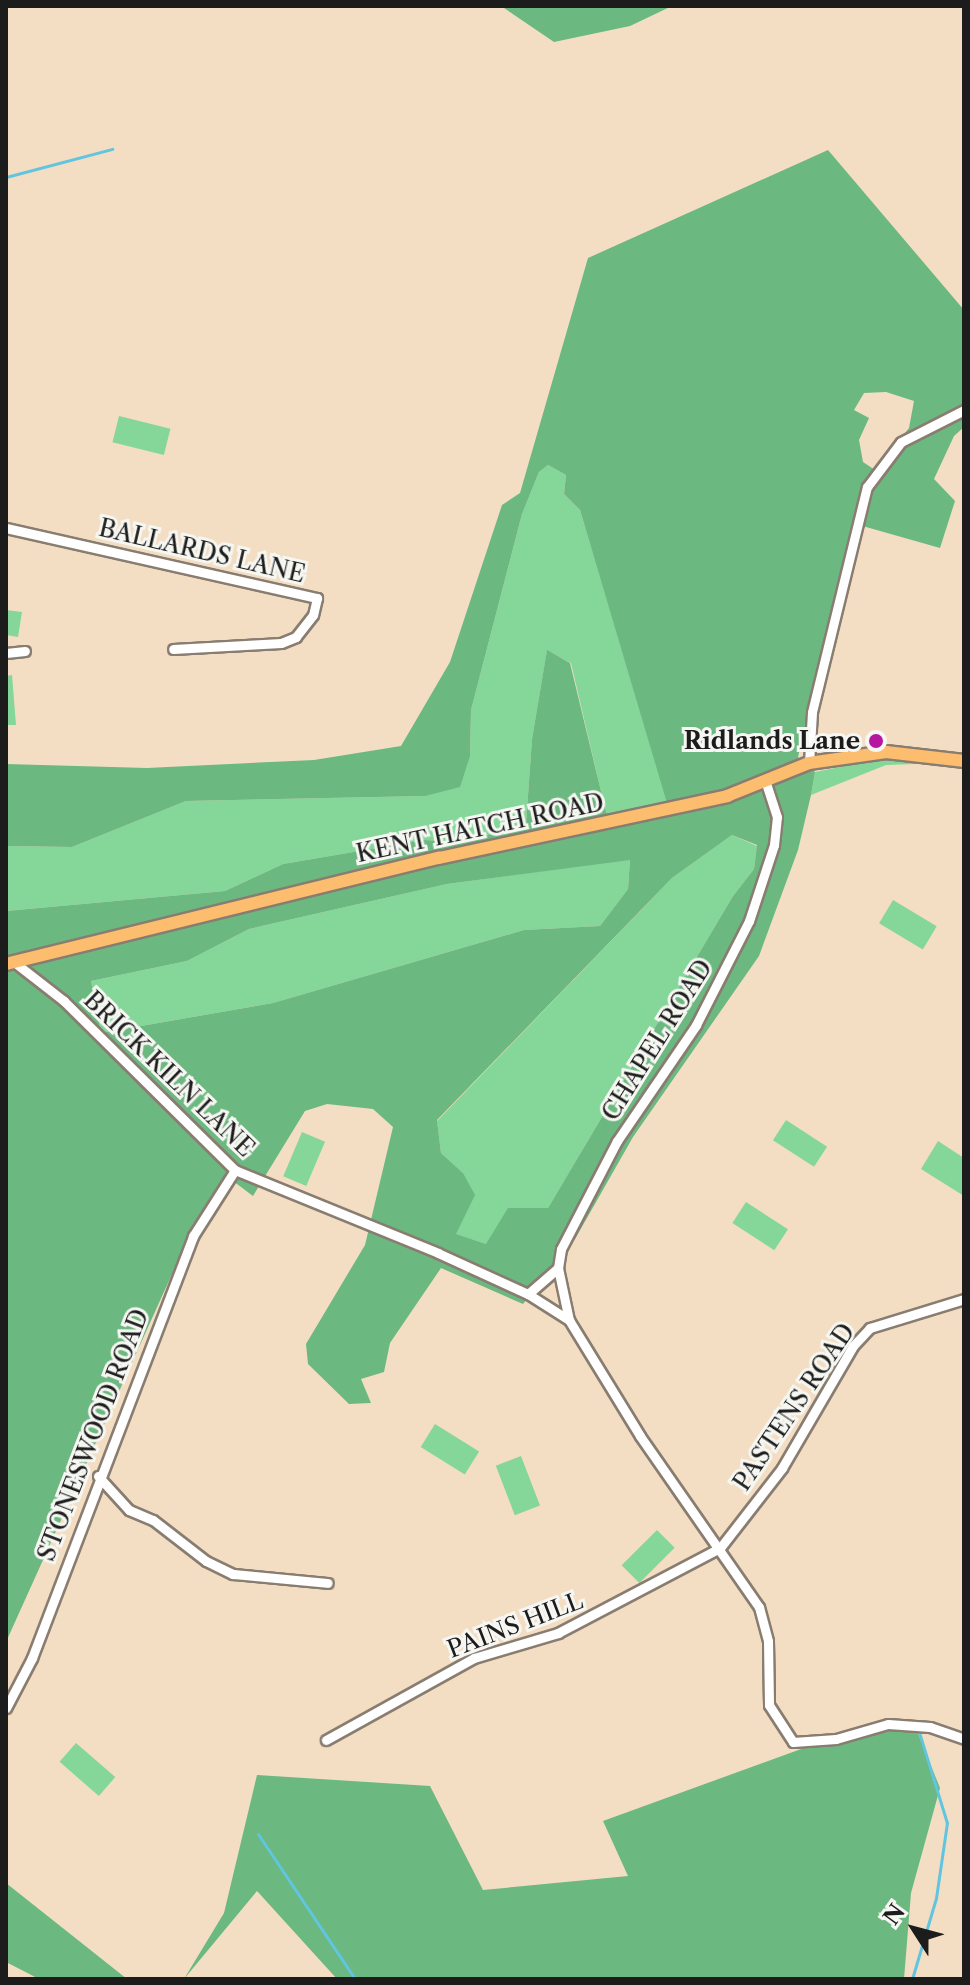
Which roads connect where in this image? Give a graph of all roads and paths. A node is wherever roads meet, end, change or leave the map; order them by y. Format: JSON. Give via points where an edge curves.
{"nodes":[{"id":1,"x":964,"y":410,"type":"edge"},
{"id":2,"x":6,"y":528,"type":"edge"},
{"id":3,"x":173,"y":649,"type":"dead end"},
{"id":4,"x":25,"y":651,"type":"dead end"},
{"id":5,"x":6,"y":653,"type":"edge"},
{"id":6,"x":964,"y":761,"type":"edge"},
{"id":7,"x":809,"y":763,"type":"junction"},
{"id":8,"x":765,"y":781,"type":"junction"},
{"id":9,"x":10,"y":963,"type":"edge"},
{"id":10,"x":235,"y":1170,"type":"junction"},
{"id":11,"x":558,"y":1268,"type":"junction"},
{"id":12,"x":528,"y":1294,"type":"junction"},
{"id":13,"x":964,"y":1299,"type":"edge"},
{"id":14,"x":569,"y":1320,"type":"junction"},
{"id":15,"x":98,"y":1476,"type":"junction"},
{"id":16,"x":720,"y":1548,"type":"junction"},
{"id":17,"x":328,"y":1583,"type":"dead end"},
{"id":18,"x":6,"y":1708,"type":"edge"},
{"id":19,"x":964,"y":1739,"type":"edge"},
{"id":20,"x":326,"y":1740,"type":"dead end"}],
"edges":[{"from":1,"to":7,"type":"street","via":[[901,442],[867,487],[812,712]]},
{"from":2,"to":3,"type":"street","name":"BALLARDS LANE","via":[[317,598],[313,615],[296,637],[281,643]]},
{"from":4,"to":5,"type":"street"},
{"from":6,"to":7,"type":"main road","name":"KENT HATCH ROAD","via":[[886,752]]},
{"from":7,"to":8,"type":"main road","name":"KENT HATCH ROAD"},
{"from":8,"to":9,"type":"main road","name":"KENT HATCH ROAD","via":[[727,796],[439,858]]},
{"from":8,"to":11,"type":"street","name":"CHAPEL ROAD","via":[[777,817],[774,845],[749,921],[696,1025],[617,1141],[561,1249]]},
{"from":9,"to":10,"type":"street","name":"BRICK KILN LANE","via":[[64,1001]]},
{"from":10,"to":12,"type":"street","name":"BRICK KILN LANE"},
{"from":10,"to":15,"type":"street","name":"STONESWOOD ROAD","via":[[193,1236]]},
{"from":11,"to":12,"type":"street"},
{"from":11,"to":14,"type":"street"},
{"from":12,"to":14,"type":"street"},
{"from":13,"to":16,"type":"street","name":"PASTENS ROAD","via":[[870,1328],[853,1346],[782,1468]]},
{"from":14,"to":16,"type":"street","via":[[640,1436]]},
{"from":15,"to":17,"type":"street","via":[[129,1510],[153,1520],[206,1561],[233,1574]]},
{"from":15,"to":18,"type":"street","name":"STONESWOOD ROAD","via":[[32,1658]]},
{"from":16,"to":19,"type":"street","via":[[759,1607],[768,1641],[769,1705],[793,1742],[836,1739],[888,1724],[930,1727]]},
{"from":16,"to":20,"type":"street","name":"PAINS HILL","via":[[558,1633],[474,1658]]}]}
